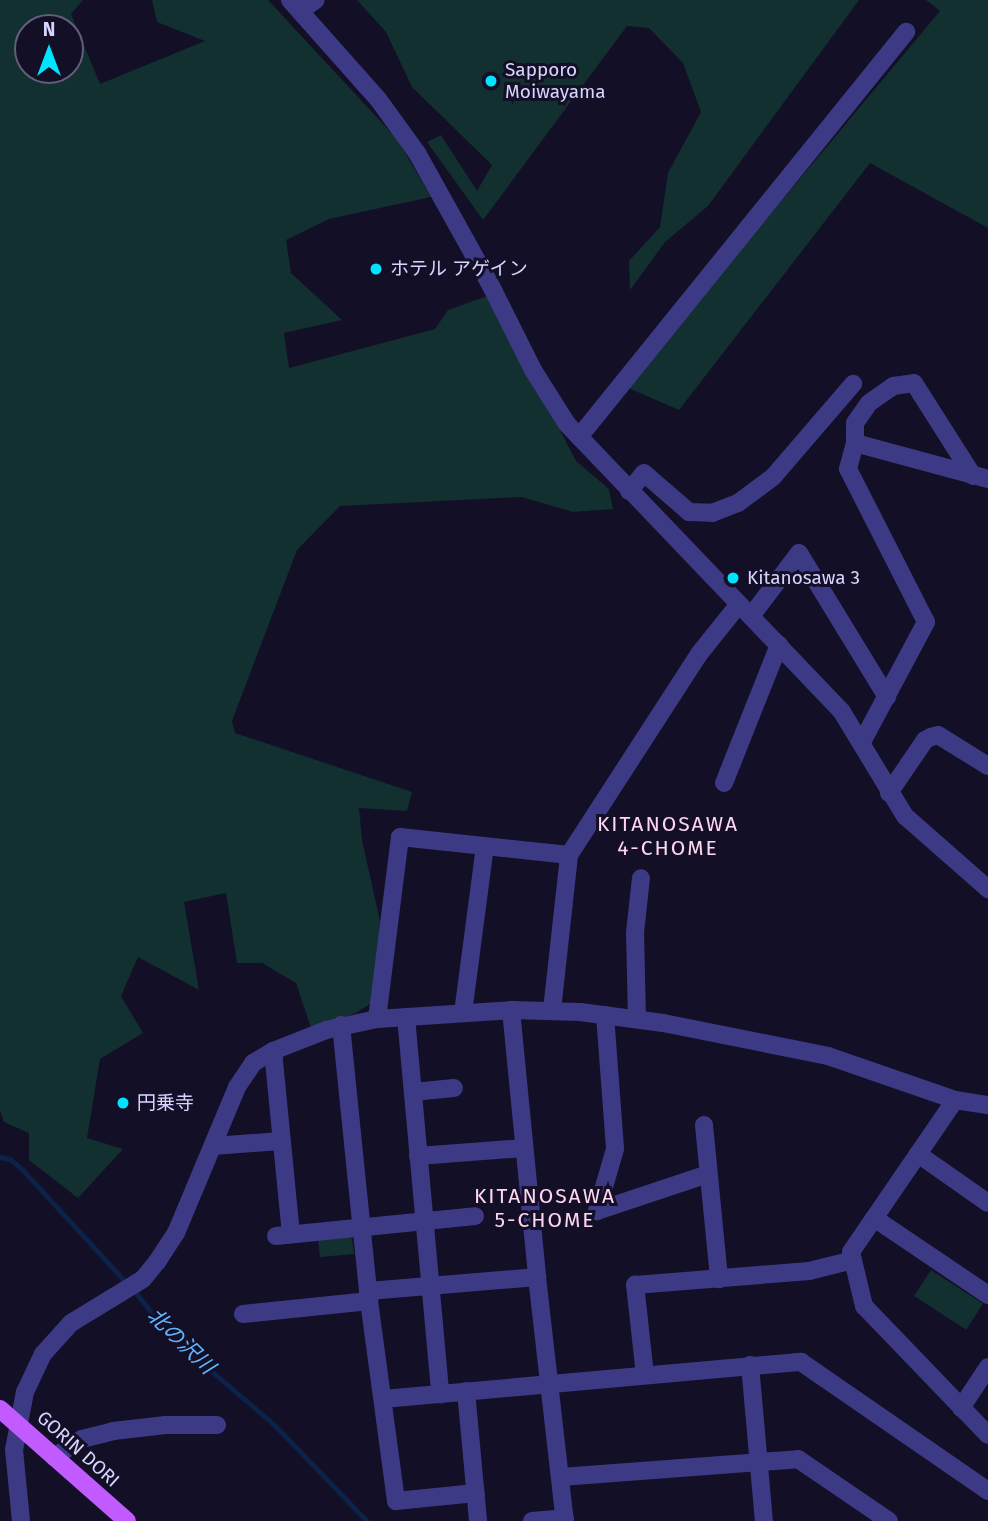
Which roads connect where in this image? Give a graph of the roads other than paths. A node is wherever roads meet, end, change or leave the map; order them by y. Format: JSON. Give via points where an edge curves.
{"nodes":[{"id":1,"x":316,"y":0,"type":"edge"},
{"id":2,"x":295,"y":6,"type":"edge"},
{"id":3,"x":906,"y":32,"type":"dead end"},
{"id":4,"x":853,"y":384,"type":"dead end"},
{"id":5,"x":579,"y":437,"type":"junction"},
{"id":6,"x":855,"y":443,"type":"junction"},
{"id":7,"x":981,"y":477,"type":"edge"},
{"id":8,"x":629,"y":491,"type":"junction"},
{"id":9,"x":745,"y":610,"type":"junction"},
{"id":10,"x":779,"y":645,"type":"junction"},
{"id":11,"x":887,"y":697,"type":"junction"},
{"id":12,"x":862,"y":742,"type":"junction"},
{"id":13,"x":988,"y":766,"type":"edge"},
{"id":14,"x":724,"y":783,"type":"dead end"},
{"id":15,"x":888,"y":793,"type":"junction"},
{"id":16,"x":485,"y":846,"type":"junction"},
{"id":17,"x":569,"y":855,"type":"junction"},
{"id":18,"x":641,"y":878,"type":"dead end"},
{"id":19,"x":988,"y":889,"type":"edge"},
{"id":20,"x":511,"y":1010,"type":"junction"},
{"id":21,"x":552,"y":1010,"type":"junction"},
{"id":22,"x":463,"y":1013,"type":"junction"},
{"id":23,"x":605,"y":1015,"type":"junction"},
{"id":24,"x":406,"y":1017,"type":"junction"},
{"id":25,"x":377,"y":1018,"type":"junction"},
{"id":26,"x":637,"y":1019,"type":"junction"},
{"id":27,"x":341,"y":1025,"type":"junction"},
{"id":28,"x":273,"y":1051,"type":"junction"},
{"id":29,"x":454,"y":1088,"type":"dead end"},
{"id":30,"x":413,"y":1092,"type":"junction"},
{"id":31,"x":955,"y":1100,"type":"junction"},
{"id":32,"x":988,"y":1105,"type":"edge"},
{"id":33,"x":704,"y":1125,"type":"dead end"},
{"id":34,"x":281,"y":1141,"type":"junction"},
{"id":35,"x":213,"y":1146,"type":"junction"},
{"id":36,"x":524,"y":1148,"type":"junction"},
{"id":37,"x":918,"y":1154,"type":"junction"},
{"id":38,"x":418,"y":1156,"type":"junction"},
{"id":39,"x":708,"y":1174,"type":"junction"},
{"id":40,"x":988,"y":1203,"type":"edge"},
{"id":41,"x":475,"y":1216,"type":"dead end"},
{"id":42,"x":874,"y":1218,"type":"junction"},
{"id":43,"x":424,"y":1220,"type":"junction"},
{"id":44,"x":361,"y":1226,"type":"junction"},
{"id":45,"x":853,"y":1260,"type":"junction"},
{"id":46,"x":537,"y":1277,"type":"junction"},
{"id":47,"x":719,"y":1279,"type":"junction"},
{"id":48,"x":430,"y":1286,"type":"junction"},
{"id":49,"x":988,"y":1295,"type":"edge"},
{"id":50,"x":369,"y":1296,"type":"junction"},
{"id":51,"x":243,"y":1314,"type":"dead end"},
{"id":52,"x":750,"y":1365,"type":"junction"},
{"id":53,"x":988,"y":1367,"type":"edge"},
{"id":54,"x":645,"y":1375,"type":"junction"},
{"id":55,"x":548,"y":1382,"type":"junction"},
{"id":56,"x":466,"y":1391,"type":"junction"},
{"id":57,"x":440,"y":1394,"type":"junction"},
{"id":58,"x":383,"y":1399,"type":"junction"},
{"id":59,"x":961,"y":1408,"type":"junction"},
{"id":60,"x":0,"y":1409,"type":"edge"},
{"id":61,"x":18,"y":1423,"type":"junction"},
{"id":62,"x":217,"y":1425,"type":"dead end"},
{"id":63,"x":988,"y":1435,"type":"edge"},
{"id":64,"x":54,"y":1457,"type":"junction"},
{"id":65,"x":759,"y":1461,"type":"junction"},
{"id":66,"x":561,"y":1477,"type":"junction"},
{"id":67,"x":988,"y":1491,"type":"edge"},
{"id":68,"x":476,"y":1493,"type":"junction"},
{"id":69,"x":565,"y":1520,"type":"edge"},
{"id":70,"x":21,"y":1521,"type":"edge"},
{"id":71,"x":127,"y":1521,"type":"edge"},
{"id":72,"x":478,"y":1521,"type":"edge"},
{"id":73,"x":532,"y":1521,"type":"edge"},
{"id":74,"x":764,"y":1521,"type":"edge"},
{"id":75,"x":888,"y":1521,"type":"edge"}],
"edges":[{"from":1,"to":2,"type":"street"},
{"from":2,"to":5,"type":"street","via":[[378,99],[417,153],[533,370]]},
{"from":3,"to":5,"type":"street"},
{"from":4,"to":8,"type":"street","via":[[773,477],[738,503],[712,513],[689,512],[644,473]]},
{"from":5,"to":8,"type":"street"},
{"from":6,"to":7,"type":"street"},
{"from":6,"to":7,"type":"street","via":[[855,423],[869,403],[892,386],[914,383]]},
{"from":6,"to":11,"type":"street","via":[[848,469],[926,622]]},
{"from":8,"to":9,"type":"street"},
{"from":9,"to":10,"type":"street"},
{"from":9,"to":11,"type":"street","via":[[799,553]]},
{"from":9,"to":17,"type":"street","via":[[699,654]]},
{"from":10,"to":12,"type":"street","via":[[842,712]]},
{"from":10,"to":14,"type":"street"},
{"from":11,"to":12,"type":"street"},
{"from":12,"to":15,"type":"street"},
{"from":13,"to":15,"type":"street","via":[[938,736],[931,737]]},
{"from":15,"to":19,"type":"street","via":[[905,816]]},
{"from":16,"to":17,"type":"street"},
{"from":16,"to":22,"type":"street"},
{"from":16,"to":25,"type":"street","via":[[400,837]]},
{"from":17,"to":21,"type":"street"},
{"from":18,"to":26,"type":"street","via":[[635,933]]},
{"from":20,"to":21,"type":"street"},
{"from":20,"to":22,"type":"street"},
{"from":20,"to":36,"type":"street"},
{"from":21,"to":23,"type":"street"},
{"from":22,"to":24,"type":"street"},
{"from":23,"to":26,"type":"street"},
{"from":23,"to":39,"type":"street","via":[[615,1149],[597,1211]]},
{"from":24,"to":25,"type":"street"},
{"from":24,"to":30,"type":"street"},
{"from":25,"to":27,"type":"street"},
{"from":26,"to":31,"type":"street","via":[[828,1056]]},
{"from":27,"to":28,"type":"street"},
{"from":27,"to":44,"type":"street"},
{"from":28,"to":34,"type":"street"},
{"from":28,"to":35,"type":"street","via":[[253,1063],[237,1087]]},
{"from":29,"to":30,"type":"street"},
{"from":30,"to":38,"type":"street"},
{"from":31,"to":32,"type":"street"},
{"from":31,"to":37,"type":"street"},
{"from":33,"to":39,"type":"street"},
{"from":34,"to":35,"type":"street"},
{"from":34,"to":44,"type":"street","via":[[284,1235]]},
{"from":35,"to":61,"type":"street","via":[[176,1233],[143,1279],[71,1323],[43,1354],[25,1392]]},
{"from":36,"to":38,"type":"street"},
{"from":36,"to":46,"type":"street"},
{"from":37,"to":40,"type":"street"},
{"from":37,"to":42,"type":"street"},
{"from":38,"to":43,"type":"street"},
{"from":39,"to":47,"type":"street"},
{"from":41,"to":43,"type":"street"},
{"from":42,"to":45,"type":"street","via":[[851,1252]]},
{"from":42,"to":49,"type":"street"},
{"from":43,"to":44,"type":"street"},
{"from":43,"to":48,"type":"street"},
{"from":44,"to":50,"type":"street"},
{"from":45,"to":47,"type":"street","via":[[809,1271]]},
{"from":45,"to":59,"type":"street","via":[[864,1306]]},
{"from":46,"to":48,"type":"street"},
{"from":46,"to":55,"type":"street"},
{"from":47,"to":54,"type":"street","via":[[635,1285]]},
{"from":48,"to":50,"type":"street"},
{"from":48,"to":57,"type":"street"},
{"from":50,"to":51,"type":"street"},
{"from":50,"to":58,"type":"street"},
{"from":52,"to":54,"type":"street"},
{"from":52,"to":65,"type":"street"},
{"from":52,"to":67,"type":"street","via":[[801,1362]]},
{"from":53,"to":59,"type":"street"},
{"from":54,"to":55,"type":"street"},
{"from":55,"to":56,"type":"street"},
{"from":55,"to":66,"type":"street"},
{"from":56,"to":57,"type":"street"},
{"from":56,"to":68,"type":"street"},
{"from":57,"to":58,"type":"street"},
{"from":58,"to":68,"type":"street","via":[[396,1501]]},
{"from":59,"to":63,"type":"street"},
{"from":60,"to":61,"type":"main road","name":"GORIN DORI"},
{"from":61,"to":64,"type":"main road","name":"GORIN DORI"},
{"from":61,"to":70,"type":"street","via":[[14,1450]]},
{"from":62,"to":64,"type":"street","via":[[113,1431],[82,1439]]},
{"from":64,"to":71,"type":"main road","name":"GORIN DORI"},
{"from":65,"to":66,"type":"street"},
{"from":65,"to":74,"type":"street"},
{"from":65,"to":75,"type":"street","via":[[798,1459]]},
{"from":66,"to":69,"type":"street"},
{"from":68,"to":72,"type":"street"},
{"from":69,"to":73,"type":"street"}]}
